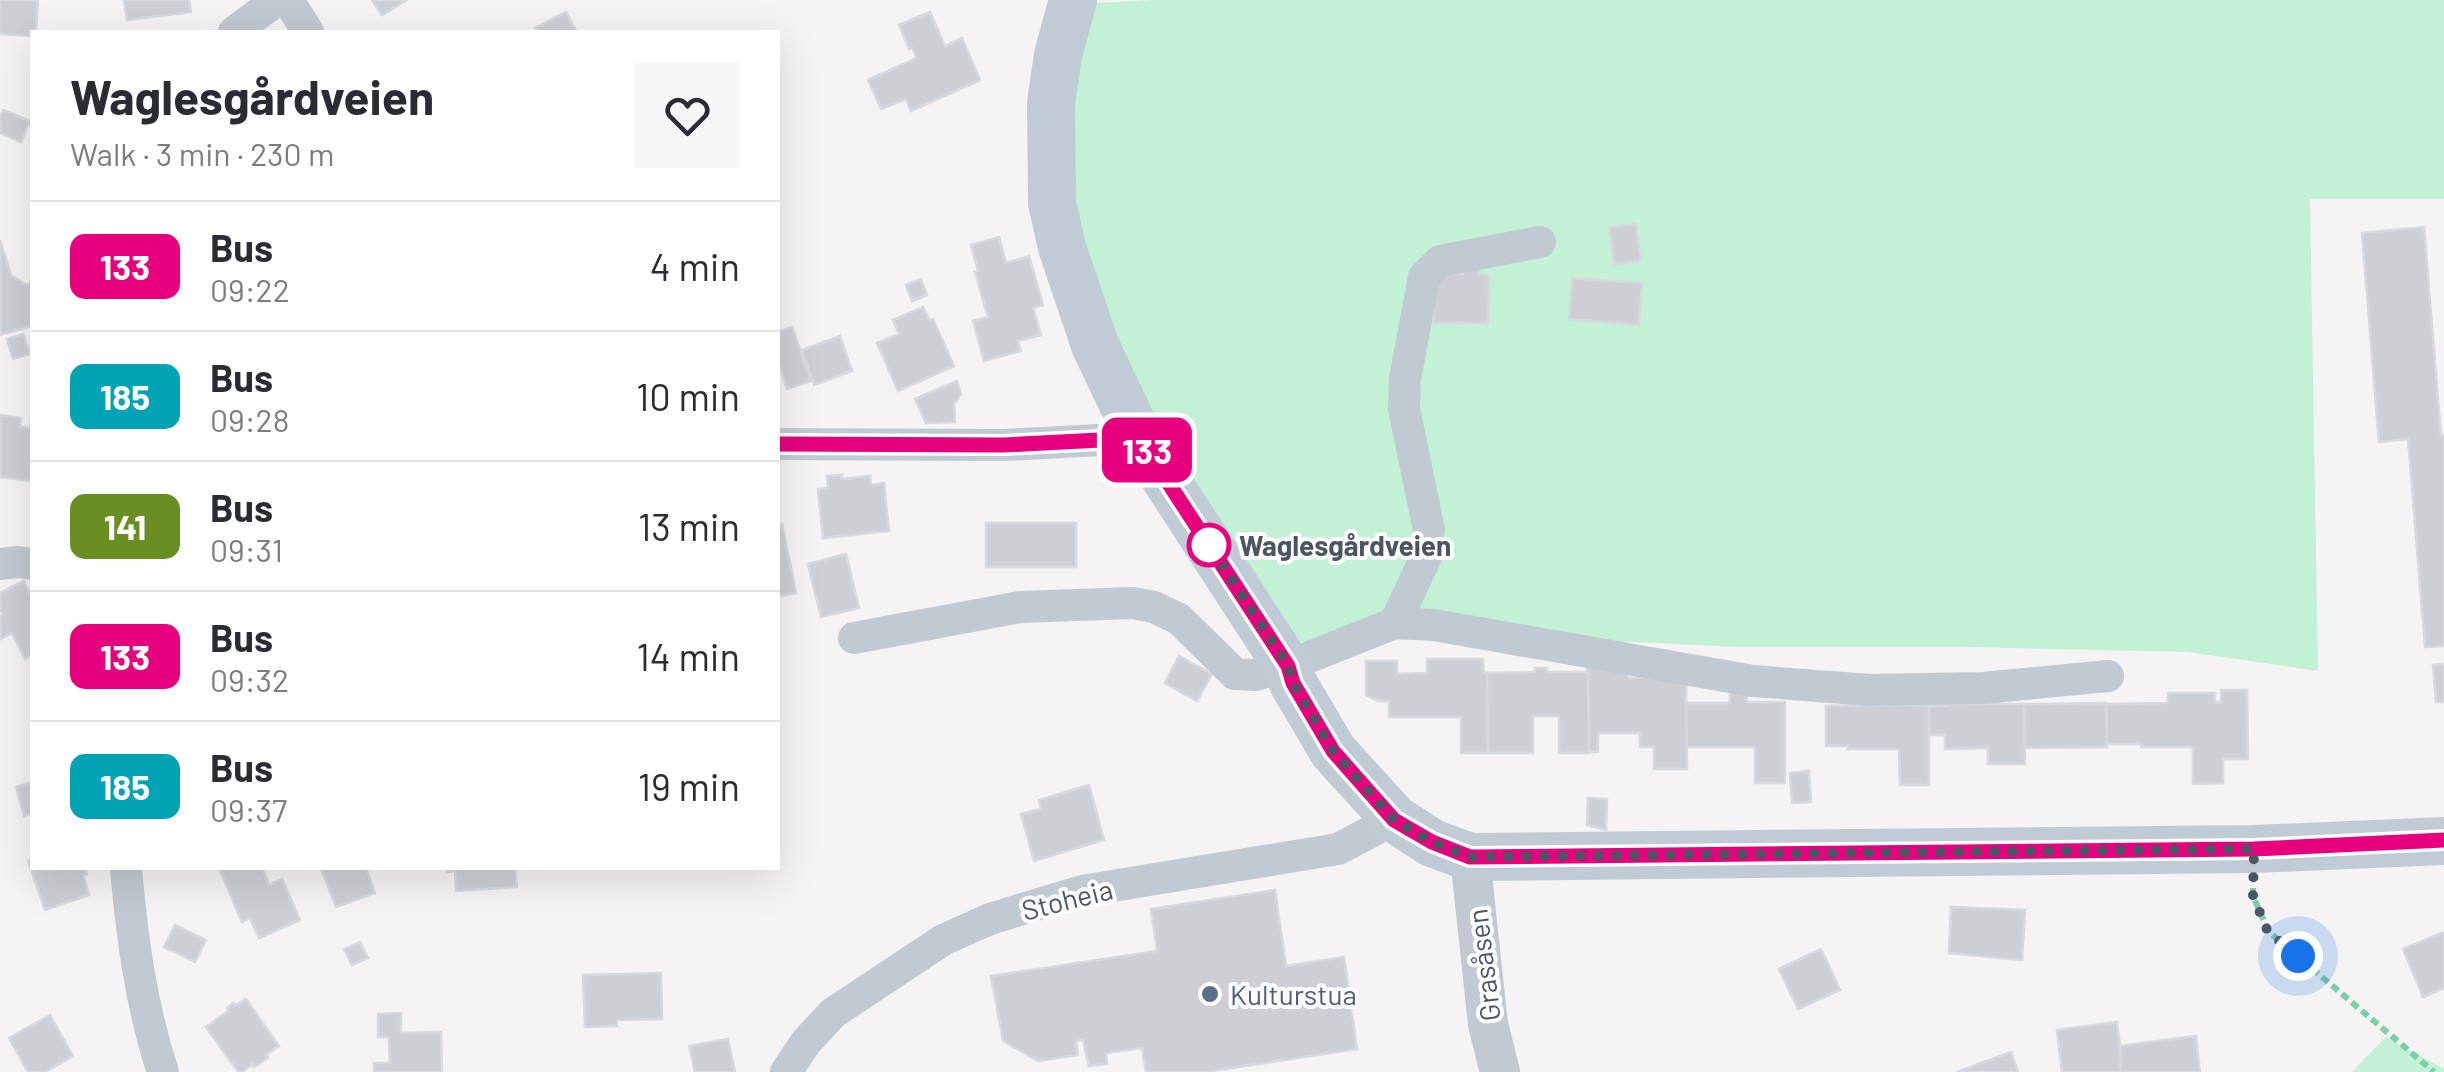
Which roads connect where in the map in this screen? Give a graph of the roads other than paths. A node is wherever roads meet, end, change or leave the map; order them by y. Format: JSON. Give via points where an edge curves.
{"nodes":[{"id":1,"x":277,"y":0,"type":"edge"},
{"id":2,"x":288,"y":0,"type":"edge"},
{"id":3,"x":1073,"y":0,"type":"edge"},
{"id":4,"x":237,"y":30,"type":"edge"},
{"id":5,"x":307,"y":30,"type":"edge"},
{"id":6,"x":1540,"y":242,"type":"dead end"},
{"id":7,"x":1139,"y":438,"type":"junction"},
{"id":8,"x":780,"y":444,"type":"edge"},
{"id":9,"x":0,"y":564,"type":"edge"},
{"id":10,"x":30,"y":564,"type":"edge"},
{"id":11,"x":1395,"y":623,"type":"junction"},
{"id":12,"x":854,"y":638,"type":"dead end"},
{"id":13,"x":1288,"y":666,"type":"junction"},
{"id":14,"x":2108,"y":676,"type":"dead end"},
{"id":15,"x":1394,"y":820,"type":"junction"},
{"id":16,"x":2444,"y":840,"type":"edge"},
{"id":17,"x":1470,"y":857,"type":"junction"},
{"id":18,"x":126,"y":870,"type":"edge"},
{"id":19,"x":162,"y":1072,"type":"edge"},
{"id":20,"x":786,"y":1072,"type":"edge"},
{"id":21,"x":1500,"y":1072,"type":"edge"}],
"edges":[{"from":1,"to":4,"type":"street"},
{"from":2,"to":5,"type":"street"},
{"from":3,"to":7,"type":"main road","via":[[1051,104],[1052,203],[1095,345]]},
{"from":6,"to":11,"type":"street","via":[[1440,261],[1424,277],[1404,410],[1429,530],[1426,557]]},
{"from":7,"to":8,"type":"street"},
{"from":7,"to":13,"type":"main road"},
{"from":9,"to":10,"type":"street"},
{"from":11,"to":13,"type":"street"},
{"from":11,"to":14,"type":"street","via":[[1772,683],[1983,688]]},
{"from":12,"to":13,"type":"street","via":[[1020,607],[1132,603],[1179,619],[1235,674],[1256,676]]},
{"from":13,"to":15,"type":"main road","via":[[1333,751]]},
{"from":15,"to":17,"type":"main road"},
{"from":15,"to":20,"type":"street","name":"Stoheia","via":[[1338,849],[1082,892],[990,919],[943,940],[832,1013]]},
{"from":16,"to":17,"type":"main road","via":[[2254,849]]},
{"from":17,"to":21,"type":"street","name":"Grasåsen","via":[[1488,1024]]},
{"from":18,"to":19,"type":"street","via":[[136,961]]}]}
